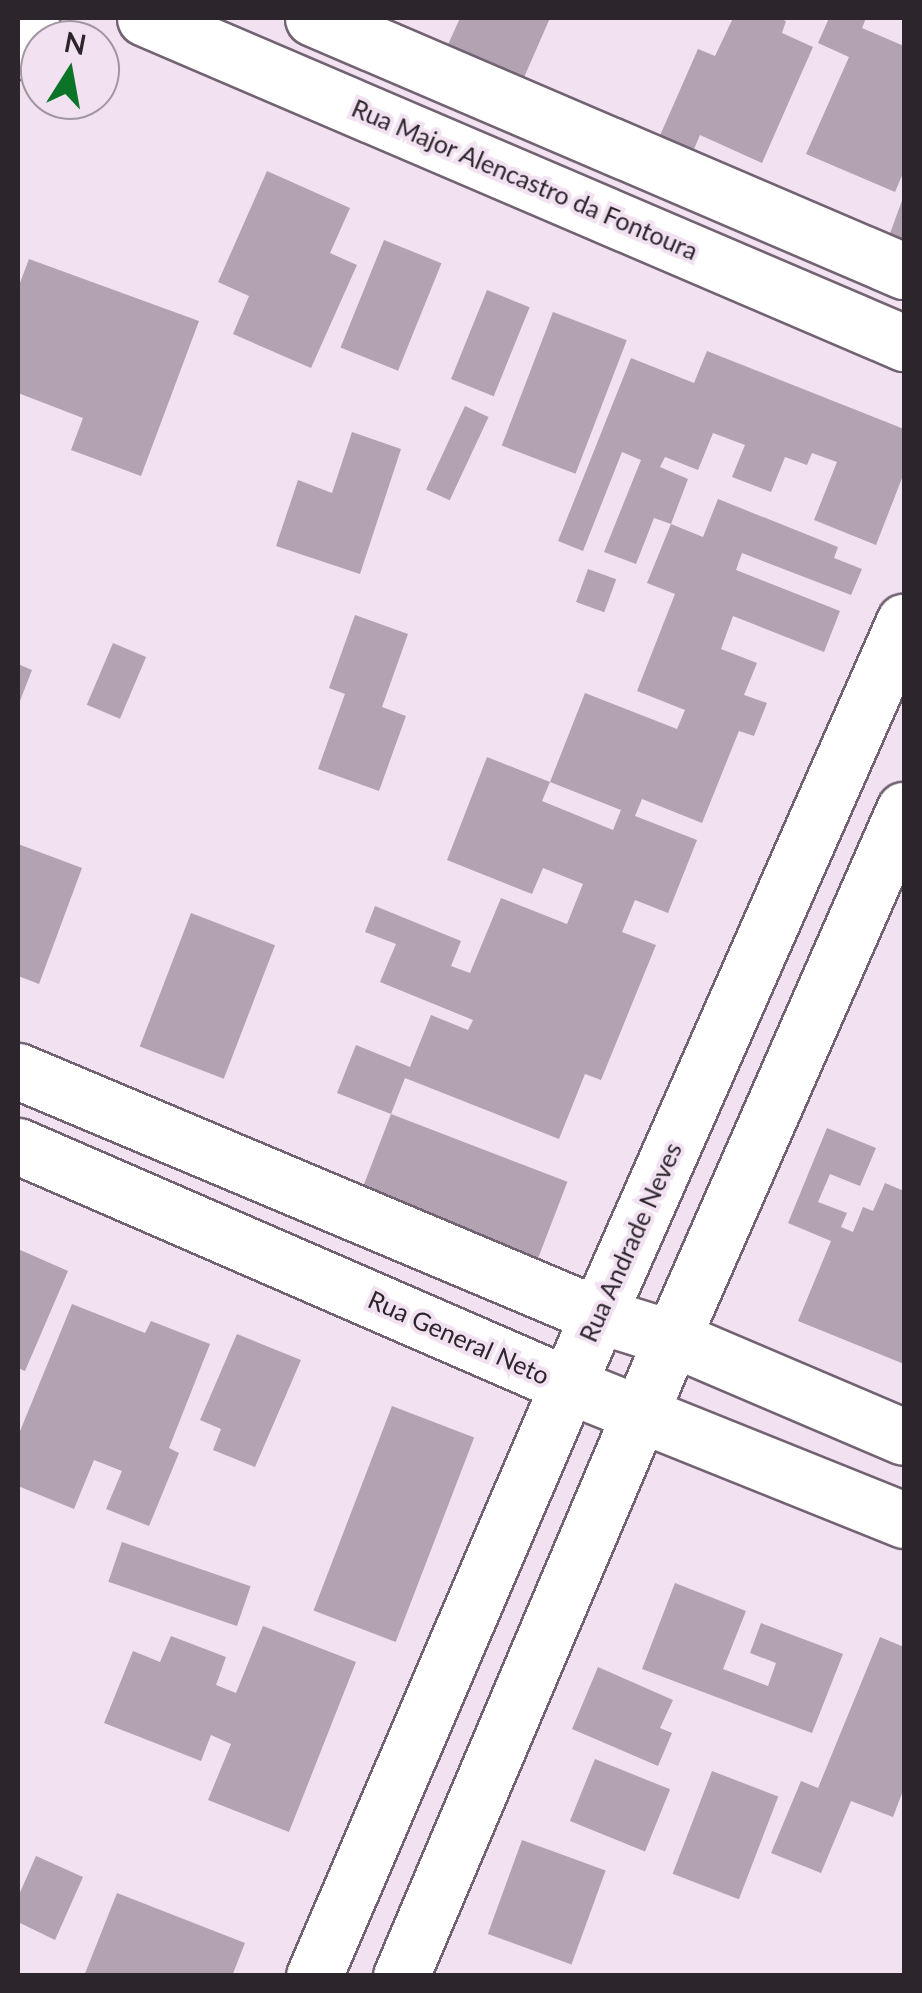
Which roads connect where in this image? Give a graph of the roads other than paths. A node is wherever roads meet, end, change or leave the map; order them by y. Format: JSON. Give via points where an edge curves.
{"nodes":[{"id":1,"x":31,"y":18,"type":"edge"},
{"id":2,"x":144,"y":18,"type":"edge"},
{"id":3,"x":328,"y":24,"type":"edge"},
{"id":4,"x":18,"y":52,"type":"edge"},
{"id":5,"x":317,"y":90,"type":"junction"},
{"id":6,"x":553,"y":118,"type":"junction"},
{"id":7,"x":529,"y":179,"type":"junction"},
{"id":8,"x":904,"y":272,"type":"edge"},
{"id":9,"x":904,"y":343,"type":"edge"},
{"id":10,"x":903,"y":631,"type":"edge"},
{"id":11,"x":904,"y":810,"type":"edge"},
{"id":12,"x":786,"y":888,"type":"junction"},
{"id":13,"x":858,"y":915,"type":"junction"},
{"id":14,"x":18,"y":1071,"type":"edge"},
{"id":15,"x":702,"y":1078,"type":"junction"},
{"id":16,"x":776,"y":1104,"type":"junction"},
{"id":17,"x":103,"y":1106,"type":"junction"},
{"id":18,"x":18,"y":1146,"type":"edge"},
{"id":19,"x":75,"y":1170,"type":"junction"},
{"id":20,"x":598,"y":1315,"type":"junction"},
{"id":21,"x":672,"y":1338,"type":"junction"},
{"id":22,"x":568,"y":1384,"type":"junction"},
{"id":23,"x":640,"y":1412,"type":"junction"},
{"id":24,"x":904,"y":1437,"type":"edge"},
{"id":25,"x":904,"y":1520,"type":"edge"},
{"id":26,"x":367,"y":1851,"type":"junction"},
{"id":27,"x":443,"y":1876,"type":"junction"},
{"id":28,"x":314,"y":1976,"type":"edge"},
{"id":29,"x":401,"y":1976,"type":"edge"}],
"edges":[{"from":1,"to":4,"type":"street"},
{"from":2,"to":5,"type":"street","name":"Rua Major Alencastro da Fontoura"},
{"from":3,"to":5,"type":"street"},
{"from":3,"to":6,"type":"street"},
{"from":5,"to":7,"type":"street","name":"Rua Major Alencastro da Fontoura"},
{"from":6,"to":7,"type":"street"},
{"from":6,"to":8,"type":"street"},
{"from":7,"to":9,"type":"street","name":"Rua Major Alencastro da Fontoura"},
{"from":10,"to":12,"type":"street","name":"Rua Andrade Neves"},
{"from":11,"to":13,"type":"street"},
{"from":12,"to":13,"type":"street"},
{"from":12,"to":15,"type":"street","name":"Rua Andrade Neves"},
{"from":13,"to":16,"type":"street"},
{"from":14,"to":17,"type":"street"},
{"from":15,"to":16,"type":"street"},
{"from":15,"to":20,"type":"street","name":"Rua Andrade Neves"},
{"from":16,"to":21,"type":"street"},
{"from":17,"to":19,"type":"street"},
{"from":17,"to":20,"type":"street"},
{"from":18,"to":19,"type":"street","name":"Rua General Neto"},
{"from":19,"to":22,"type":"street","name":"Rua General Neto"},
{"from":20,"to":21,"type":"street"},
{"from":20,"to":22,"type":"street","name":"Rua Andrade Neves"},
{"from":21,"to":23,"type":"street"},
{"from":21,"to":24,"type":"street"},
{"from":22,"to":23,"type":"street","name":"Rua General Neto"},
{"from":22,"to":26,"type":"street","name":"Rua Andrade Neves"},
{"from":23,"to":25,"type":"street","name":"Rua General Neto"},
{"from":23,"to":27,"type":"street"},
{"from":26,"to":27,"type":"street"},
{"from":26,"to":28,"type":"street","name":"Rua Andrade Neves"},
{"from":27,"to":29,"type":"street"}]}
